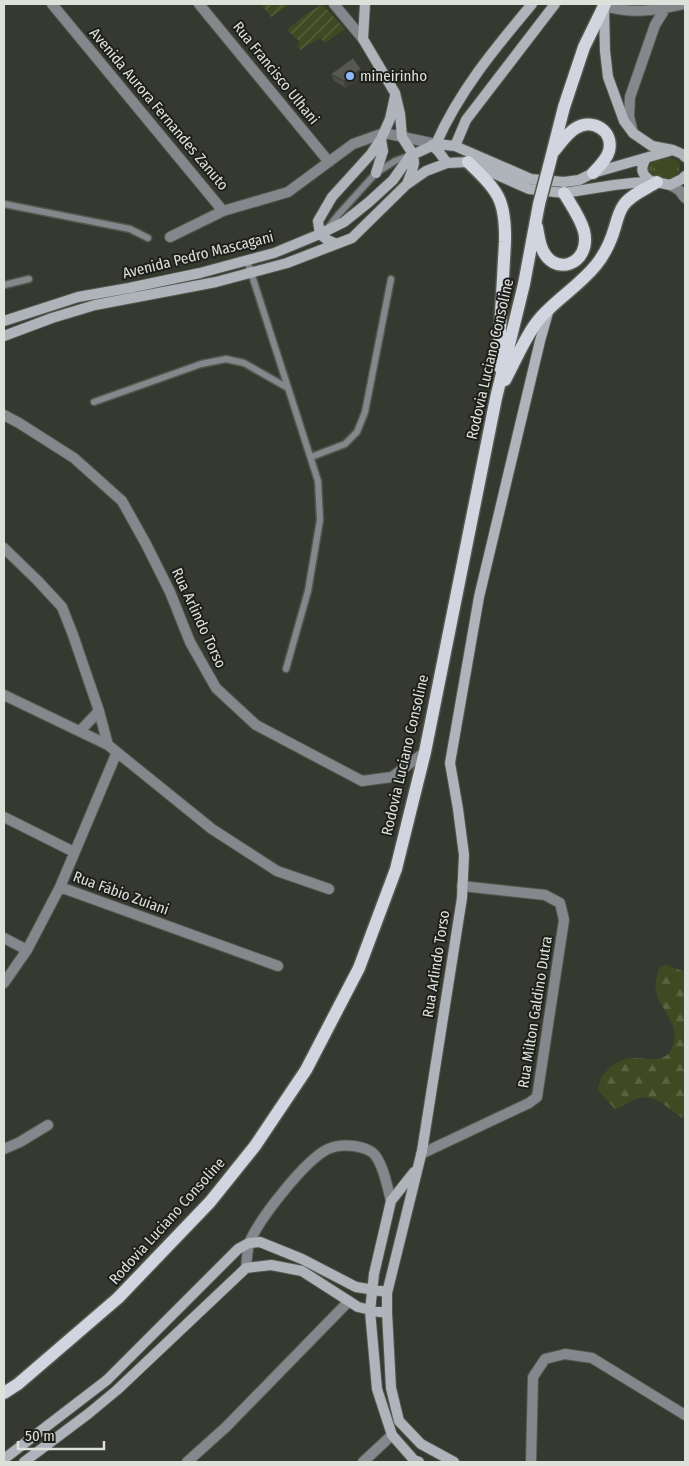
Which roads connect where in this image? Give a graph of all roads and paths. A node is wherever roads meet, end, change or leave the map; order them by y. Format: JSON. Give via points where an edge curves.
{"nodes":[{"id":1,"x":52,"y":4,"type":"edge"},
{"id":2,"x":200,"y":4,"type":"edge"},
{"id":3,"x":334,"y":4,"type":"edge"},
{"id":4,"x":366,"y":4,"type":"edge"},
{"id":5,"x":532,"y":4,"type":"edge"},
{"id":6,"x":555,"y":4,"type":"edge"},
{"id":7,"x":604,"y":4,"type":"edge"},
{"id":8,"x":684,"y":4,"type":"edge"},
{"id":9,"x":667,"y":6,"type":"edge"},
{"id":10,"x":363,"y":39,"type":"junction"},
{"id":11,"x":395,"y":93,"type":"junction"},
{"id":12,"x":633,"y":133,"type":"junction"},
{"id":13,"x":382,"y":136,"type":"junction"},
{"id":14,"x":402,"y":137,"type":"junction"},
{"id":15,"x":434,"y":144,"type":"junction"},
{"id":16,"x":455,"y":146,"type":"junction"},
{"id":17,"x":685,"y":147,"type":"edge"},
{"id":18,"x":673,"y":150,"type":"junction"},
{"id":19,"x":553,"y":153,"type":"junction"},
{"id":20,"x":411,"y":155,"type":"junction"},
{"id":21,"x":685,"y":157,"type":"edge"},
{"id":22,"x":646,"y":158,"type":"junction"},
{"id":23,"x":329,"y":162,"type":"junction"},
{"id":24,"x":468,"y":162,"type":"junction"},
{"id":25,"x":447,"y":163,"type":"junction"},
{"id":26,"x":376,"y":173,"type":"junction"},
{"id":27,"x":593,"y":173,"type":"junction"},
{"id":28,"x":685,"y":176,"type":"edge"},
{"id":29,"x":654,"y":182,"type":"junction"},
{"id":30,"x":406,"y":184,"type":"junction"},
{"id":31,"x":670,"y":184,"type":"junction"},
{"id":32,"x":564,"y":193,"type":"junction"},
{"id":33,"x":685,"y":198,"type":"edge"},
{"id":34,"x":4,"y":204,"type":"edge"},
{"id":35,"x":223,"y":210,"type":"junction"},
{"id":36,"x":536,"y":218,"type":"junction"},
{"id":37,"x":322,"y":233,"type":"junction"},
{"id":38,"x":170,"y":237,"type":"dead end"},
{"id":39,"x":148,"y":238,"type":"dead end"},
{"id":40,"x":336,"y":244,"type":"junction"},
{"id":41,"x":247,"y":260,"type":"junction"},
{"id":42,"x":251,"y":272,"type":"junction"},
{"id":43,"x":29,"y":279,"type":"dead end"},
{"id":44,"x":391,"y":279,"type":"dead end"},
{"id":45,"x":4,"y":285,"type":"edge"},
{"id":46,"x":550,"y":307,"type":"junction"},
{"id":47,"x":4,"y":321,"type":"edge"},
{"id":48,"x":4,"y":336,"type":"edge"},
{"id":49,"x":288,"y":388,"type":"junction"},
{"id":50,"x":496,"y":398,"type":"junction"},
{"id":51,"x":94,"y":402,"type":"dead end"},
{"id":52,"x":4,"y":415,"type":"edge"},
{"id":53,"x":311,"y":457,"type":"junction"},
{"id":54,"x":4,"y":548,"type":"edge"},
{"id":55,"x":286,"y":669,"type":"dead end"},
{"id":56,"x":4,"y":695,"type":"edge"},
{"id":57,"x":98,"y":711,"type":"junction"},
{"id":58,"x":80,"y":731,"type":"junction"},
{"id":59,"x":108,"y":745,"type":"junction"},
{"id":60,"x":117,"y":752,"type":"junction"},
{"id":61,"x":425,"y":752,"type":"junction"},
{"id":62,"x":4,"y":818,"type":"edge"},
{"id":63,"x":74,"y":852,"type":"junction"},
{"id":64,"x":462,"y":886,"type":"junction"},
{"id":65,"x":60,"y":887,"type":"junction"},
{"id":66,"x":329,"y":889,"type":"dead end"},
{"id":67,"x":4,"y":938,"type":"edge"},
{"id":68,"x":27,"y":950,"type":"junction"},
{"id":69,"x":278,"y":966,"type":"dead end"},
{"id":70,"x":4,"y":984,"type":"edge"},
{"id":71,"x":48,"y":1125,"type":"dead end"},
{"id":72,"x":4,"y":1149,"type":"edge"},
{"id":73,"x":421,"y":1154,"type":"junction"},
{"id":74,"x":416,"y":1169,"type":"junction"},
{"id":75,"x":391,"y":1201,"type":"junction"},
{"id":76,"x":249,"y":1243,"type":"junction"},
{"id":77,"x":246,"y":1268,"type":"junction"},
{"id":78,"x":356,"y":1287,"type":"junction"},
{"id":79,"x":372,"y":1289,"type":"junction"},
{"id":80,"x":387,"y":1293,"type":"junction"},
{"id":81,"x":349,"y":1302,"type":"junction"},
{"id":82,"x":370,"y":1311,"type":"junction"},
{"id":83,"x":386,"y":1312,"type":"junction"},
{"id":84,"x":107,"y":1380,"type":"junction"},
{"id":85,"x":117,"y":1390,"type":"junction"},
{"id":86,"x":4,"y":1393,"type":"edge"},
{"id":87,"x":685,"y":1415,"type":"edge"},
{"id":88,"x":392,"y":1435,"type":"junction"},
{"id":89,"x":4,"y":1458,"type":"edge"},
{"id":90,"x":24,"y":1462,"type":"edge"},
{"id":91,"x":187,"y":1462,"type":"edge"},
{"id":92,"x":363,"y":1462,"type":"edge"},
{"id":93,"x":419,"y":1462,"type":"edge"},
{"id":94,"x":454,"y":1462,"type":"edge"},
{"id":95,"x":531,"y":1462,"type":"edge"}],
"edges":[{"from":1,"to":35,"type":"street","name":"Avenida Aurora Fernandes Zanuto"},
{"from":2,"to":23,"type":"street","name":"Rua Francisco Ulhani"},
{"from":3,"to":10,"type":"street"},
{"from":4,"to":10,"type":"main road"},
{"from":5,"to":15,"type":"main road","via":[[490,53]]},
{"from":6,"to":16,"type":"main road","via":[[470,114]]},
{"from":7,"to":9,"type":"street","via":[[619,10],[642,11]]},
{"from":7,"to":12,"type":"main road","via":[[604,51],[608,77],[624,122]]},
{"from":7,"to":19,"type":"main road","name":"Rodovia Luciano Consoline","via":[[584,47]]},
{"from":8,"to":9,"type":"street"},
{"from":9,"to":12,"type":"street","via":[[656,25],[630,97],[629,116]]},
{"from":10,"to":11,"type":"main road"},
{"from":11,"to":13,"type":"main road","via":[[390,119]]},
{"from":11,"to":14,"type":"main road"},
{"from":12,"to":18,"type":"main road","via":[[652,146]]},
{"from":13,"to":14,"type":"street"},
{"from":13,"to":23,"type":"street","via":[[353,144]]},
{"from":13,"to":26,"type":"main road","via":[[383,151]]},
{"from":13,"to":37,"type":"main road","via":[[371,154],[332,197],[318,221]]},
{"from":14,"to":15,"type":"street"},
{"from":14,"to":20,"type":"main road"},
{"from":15,"to":16,"type":"main road"},
{"from":15,"to":20,"type":"main road"},
{"from":15,"to":25,"type":"main road"},
{"from":16,"to":27,"type":"main road","via":[[531,179],[564,182],[579,180]]},
{"from":17,"to":18,"type":"street"},
{"from":18,"to":21,"type":"main road"},
{"from":18,"to":22,"type":"main road"},
{"from":19,"to":27,"type":"main road","via":[[575,128],[590,124],[601,128],[608,136],[610,148]]},
{"from":19,"to":36,"type":"main road","name":"Rodovia Luciano Consoline","bridge":true},
{"from":20,"to":26,"type":"lane"},
{"from":20,"to":30,"type":"main road","via":[[414,163]]},
{"from":20,"to":37,"type":"main road","name":"Avenida Pedro Mascagani","via":[[394,180],[369,202],[344,222]]},
{"from":22,"to":27,"type":"main road"},
{"from":22,"to":29,"type":"main road","via":[[642,171],[644,177]]},
{"from":23,"to":35,"type":"street","via":[[288,192]]},
{"from":24,"to":25,"type":"main road"},
{"from":24,"to":32,"type":"main road","via":[[529,189]]},
{"from":24,"to":50,"type":"main road","via":[[498,195],[506,223]]},
{"from":25,"to":30,"type":"main road"},
{"from":26,"to":37,"type":"lane"},
{"from":28,"to":31,"type":"main road"},
{"from":29,"to":31,"type":"main road"},
{"from":29,"to":32,"type":"main road"},
{"from":29,"to":46,"type":"main road","via":[[623,205],[607,248],[597,264]]},
{"from":30,"to":40,"type":"main road","name":"Avenida Pedro Mascagani","via":[[352,238]]},
{"from":31,"to":33,"type":"street"},
{"from":32,"to":36,"type":"main road","via":[[585,236],[585,246],[575,262],[561,265],[549,259],[541,246]]},
{"from":34,"to":39,"type":"lane","via":[[130,229]]},
{"from":35,"to":38,"type":"street"},
{"from":36,"to":50,"type":"main road","name":"Rodovia Luciano Consoline","via":[[524,284]]},
{"from":37,"to":40,"type":"main road"},
{"from":37,"to":41,"type":"main road","name":"Avenida Pedro Mascagani","via":[[274,253]]},
{"from":40,"to":42,"type":"main road","name":"Avenida Pedro Mascagani","via":[[287,263]]},
{"from":41,"to":42,"type":"lane"},
{"from":41,"to":47,"type":"main road","name":"Avenida Pedro Mascagani","via":[[165,281],[78,297]]},
{"from":42,"to":48,"type":"main road","name":"Avenida Pedro Mascagani","via":[[216,282],[95,305]]},
{"from":42,"to":49,"type":"lane"},
{"from":43,"to":45,"type":"lane"},
{"from":44,"to":53,"type":"lane","via":[[365,412],[357,432],[345,444]]},
{"from":46,"to":50,"type":"main road","via":[[531,331]]},
{"from":46,"to":64,"type":"main road","name":"Rua Arlindo Torso","via":[[479,597],[450,762],[464,855]]},
{"from":49,"to":51,"type":"lane","via":[[244,363],[226,359],[201,364]]},
{"from":49,"to":53,"type":"lane"},
{"from":50,"to":61,"type":"main road","name":"Rodovia Luciano Consoline"},
{"from":52,"to":61,"type":"street","name":"Rua Arlindo Torso","via":[[74,458],[122,502],[216,688],[256,725],[362,781],[392,777]]},
{"from":53,"to":55,"type":"lane","via":[[318,481],[320,520],[308,590]]},
{"from":54,"to":57,"type":"street","via":[[62,607]]},
{"from":56,"to":58,"type":"street"},
{"from":57,"to":58,"type":"street"},
{"from":57,"to":59,"type":"street"},
{"from":58,"to":59,"type":"street"},
{"from":59,"to":60,"type":"street"},
{"from":60,"to":63,"type":"street"},
{"from":60,"to":66,"type":"street","via":[[212,828],[277,871]]},
{"from":61,"to":86,"type":"main road","name":"Rodovia Luciano Consoline","via":[[396,869],[366,950],[306,1070],[255,1146],[210,1202],[118,1298]]},
{"from":62,"to":63,"type":"street"},
{"from":63,"to":65,"type":"street"},
{"from":64,"to":73,"type":"main road","name":"Rua Arlindo Torso"},
{"from":64,"to":73,"type":"street","name":"Rua Milton Galdino Dutra","via":[[545,895],[560,903],[564,920],[537,1097]]},
{"from":65,"to":68,"type":"street","name":"Rua Fábio Zuiani"},
{"from":65,"to":69,"type":"street","name":"Rua Fábio Zuiani"},
{"from":67,"to":68,"type":"street"},
{"from":68,"to":70,"type":"street","name":"Rua Fábio Zuiani"},
{"from":71,"to":72,"type":"street"},
{"from":73,"to":74,"type":"main road","name":"Rua Arlindo Torso"},
{"from":74,"to":75,"type":"main road"},
{"from":74,"to":80,"type":"main road"},
{"from":75,"to":76,"type":"street","via":[[383,1170],[374,1153],[343,1144],[328,1149],[312,1161],[287,1187]]},
{"from":75,"to":79,"type":"main road"},
{"from":76,"to":77,"type":"street"},
{"from":76,"to":78,"type":"main road","via":[[260,1242],[302,1259]]},
{"from":76,"to":84,"type":"main road","via":[[238,1249]]},
{"from":77,"to":81,"type":"main road","via":[[272,1265],[302,1270]]},
{"from":77,"to":85,"type":"main road"},
{"from":78,"to":79,"type":"main road"},
{"from":78,"to":81,"type":"main road"},
{"from":79,"to":80,"type":"main road"},
{"from":79,"to":82,"type":"main road"},
{"from":80,"to":83,"type":"main road"},
{"from":81,"to":82,"type":"main road"},
{"from":81,"to":91,"type":"street","via":[[226,1427]]},
{"from":82,"to":83,"type":"main road"},
{"from":82,"to":88,"type":"main road","via":[[377,1389]]},
{"from":83,"to":94,"type":"main road","via":[[391,1388],[399,1421],[421,1444]]},
{"from":84,"to":85,"type":"main road"},
{"from":84,"to":89,"type":"main road"},
{"from":85,"to":90,"type":"main road"},
{"from":87,"to":95,"type":"street","via":[[592,1358],[565,1354],[545,1359],[534,1378]]},
{"from":88,"to":92,"type":"street"},
{"from":88,"to":93,"type":"main road"}]}
